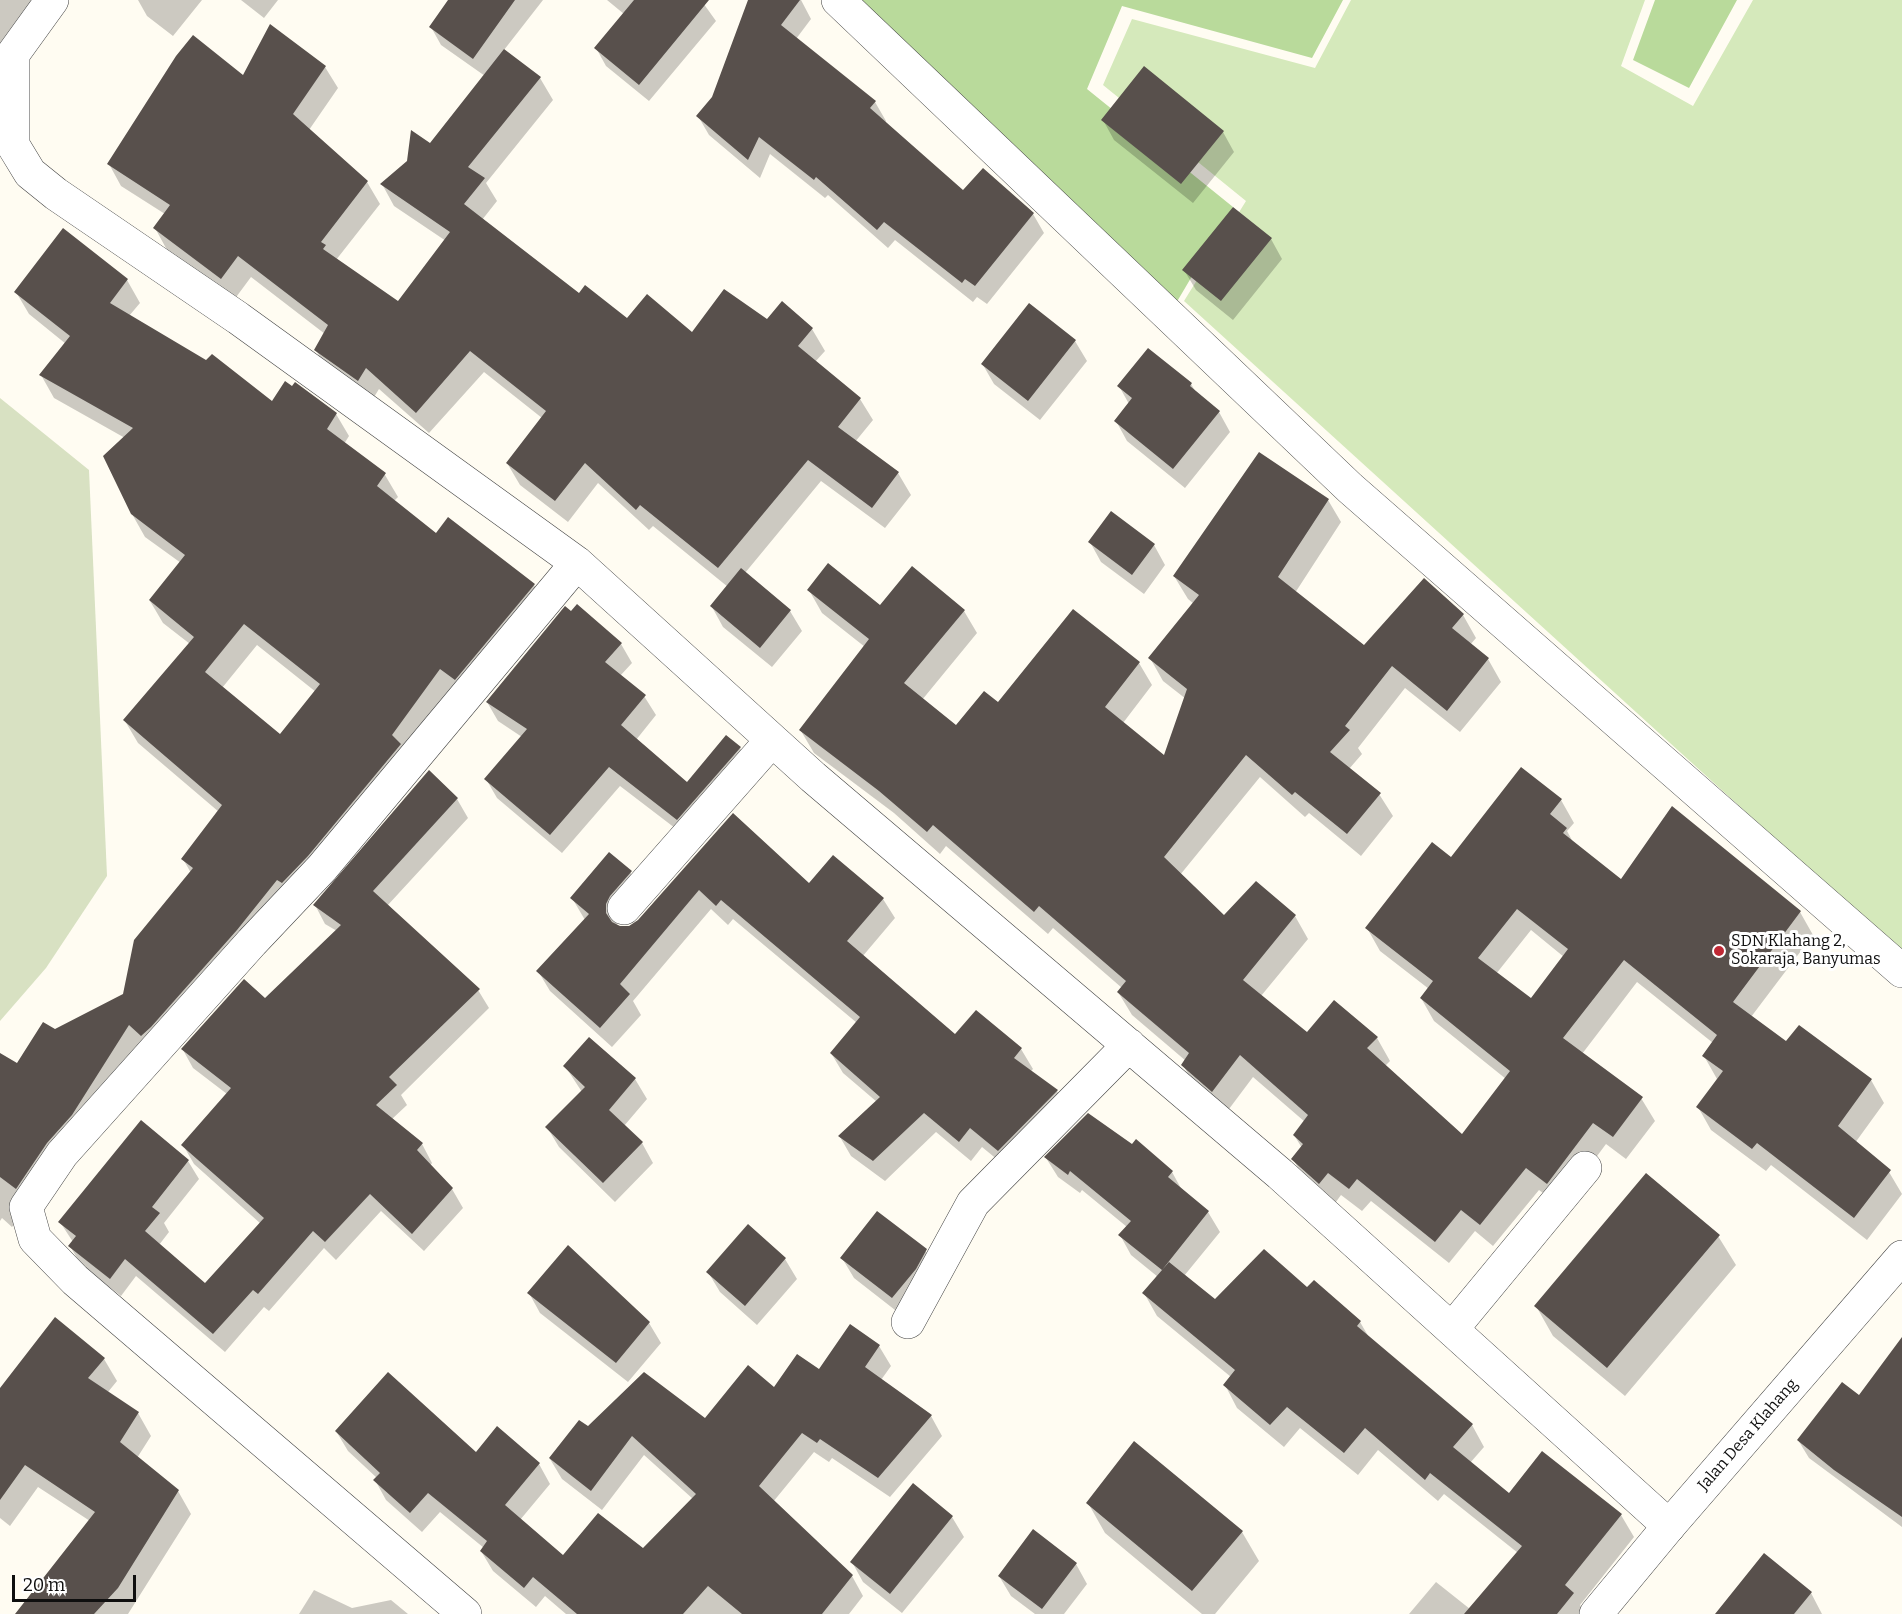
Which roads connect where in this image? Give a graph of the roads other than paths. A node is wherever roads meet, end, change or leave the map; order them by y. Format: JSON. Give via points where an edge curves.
{"nodes":[{"id":1,"x":52,"y":0,"type":"edge"},
{"id":2,"x":838,"y":0,"type":"edge"},
{"id":3,"x":7,"y":48,"type":"edge"},
{"id":4,"x":577,"y":563,"type":"junction"},
{"id":5,"x":772,"y":740,"type":"junction"},
{"id":6,"x":624,"y":908,"type":"dead end"},
{"id":7,"x":1902,"y":971,"type":"edge"},
{"id":8,"x":1129,"y":1045,"type":"junction"},
{"id":9,"x":1585,"y":1168,"type":"dead end"},
{"id":10,"x":1902,"y":1257,"type":"edge"},
{"id":11,"x":908,"y":1322,"type":"dead end"},
{"id":12,"x":1452,"y":1329,"type":"junction"},
{"id":13,"x":1669,"y":1526,"type":"junction"},
{"id":14,"x":465,"y":1614,"type":"edge"},
{"id":15,"x":1596,"y":1614,"type":"edge"}],
"edges":[{"from":1,"to":3,"type":"street"},
{"from":2,"to":7,"type":"street","via":[[1350,488]]},
{"from":3,"to":4,"type":"street","via":[[13,145],[30,173]]},
{"from":4,"to":5,"type":"street"},
{"from":4,"to":14,"type":"street","via":[[322,868],[156,1046],[62,1154],[26,1207],[35,1239],[75,1280]]},
{"from":5,"to":6,"type":"street"},
{"from":5,"to":8,"type":"street"},
{"from":8,"to":11,"type":"street","via":[[973,1203]]},
{"from":8,"to":12,"type":"street"},
{"from":9,"to":12,"type":"street"},
{"from":10,"to":13,"type":"street","name":"Jalan Desa Klahang"},
{"from":12,"to":13,"type":"street"},
{"from":13,"to":15,"type":"street","name":"Jalan Desa Klahang"}]}
